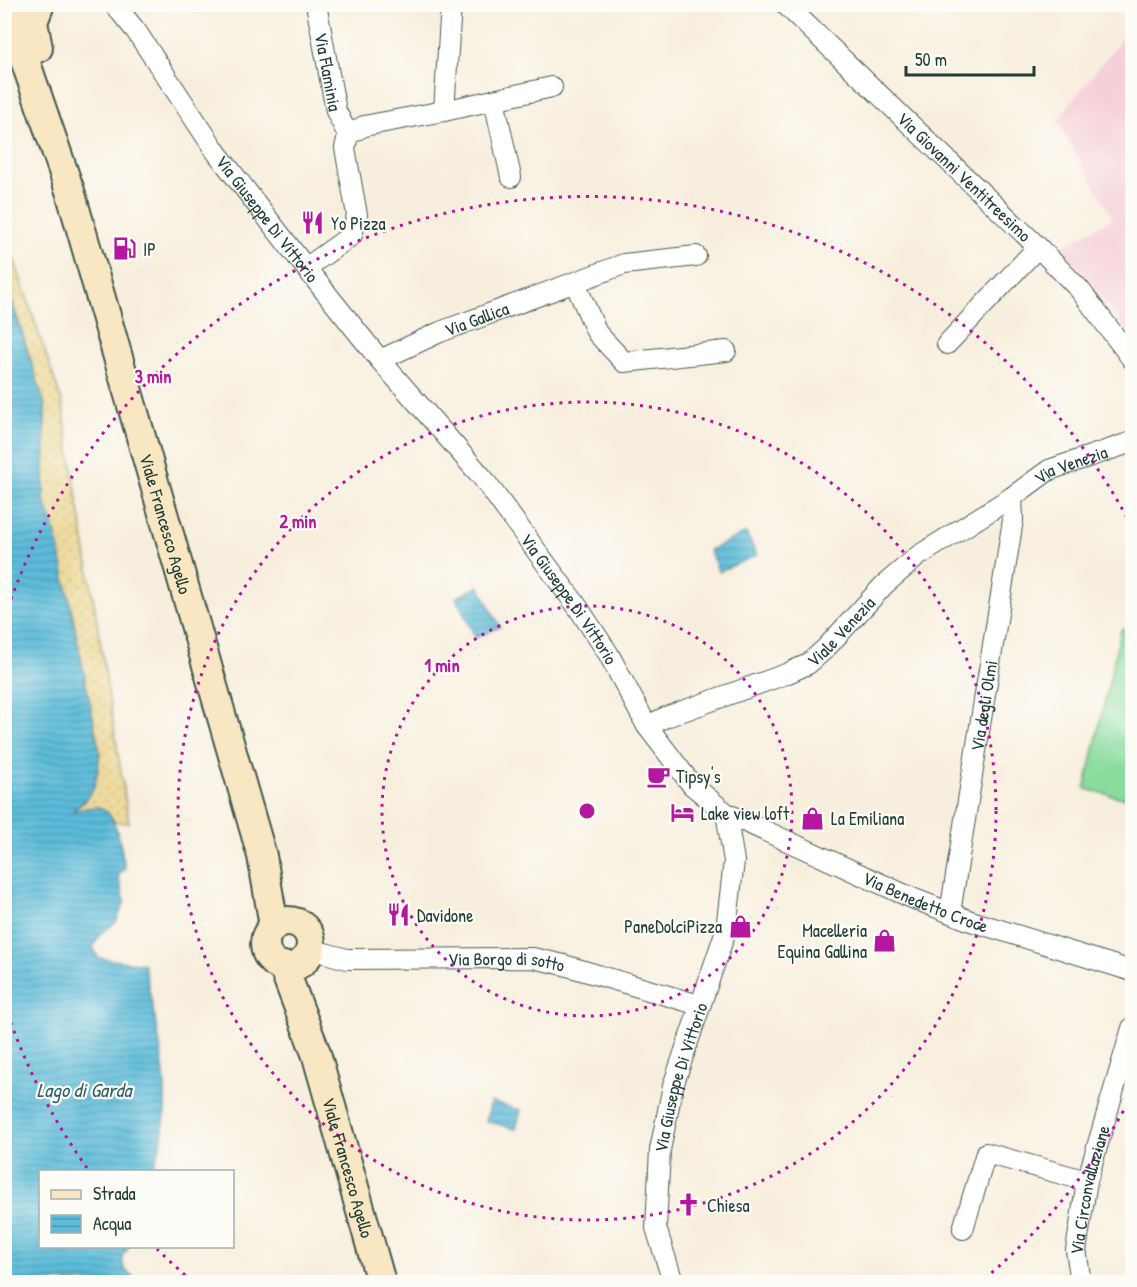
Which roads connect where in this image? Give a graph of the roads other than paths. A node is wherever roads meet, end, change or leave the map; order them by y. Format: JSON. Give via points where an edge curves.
{"nodes":[{"id":1,"x":16,"y":4,"type":"edge"},
{"id":2,"x":40,"y":4,"type":"edge"},
{"id":3,"x":114,"y":4,"type":"edge"},
{"id":4,"x":316,"y":4,"type":"edge"},
{"id":5,"x":451,"y":4,"type":"edge"},
{"id":6,"x":785,"y":4,"type":"edge"},
{"id":7,"x":552,"y":87,"type":"dead end"},
{"id":8,"x":495,"y":100,"type":"junction"},
{"id":9,"x":444,"y":111,"type":"junction"},
{"id":10,"x":348,"y":135,"type":"junction"},
{"id":11,"x":511,"y":177,"type":"dead end"},
{"id":12,"x":70,"y":191,"type":"junction"},
{"id":13,"x":1038,"y":247,"type":"junction"},
{"id":14,"x":696,"y":256,"type":"dead end"},
{"id":15,"x":306,"y":268,"type":"junction"},
{"id":16,"x":575,"y":283,"type":"junction"},
{"id":17,"x":947,"y":344,"type":"dead end"},
{"id":18,"x":726,"y":351,"type":"dead end"},
{"id":19,"x":1132,"y":359,"type":"edge"},
{"id":20,"x":380,"y":360,"type":"junction"},
{"id":21,"x":1132,"y":442,"type":"edge"},
{"id":22,"x":1012,"y":497,"type":"junction"},
{"id":23,"x":647,"y":726,"type":"junction"},
{"id":24,"x":726,"y":813,"type":"junction"},
{"id":25,"x":950,"y":913,"type":"junction"},
{"id":26,"x":282,"y":923,"type":"junction"},
{"id":27,"x":299,"y":959,"type":"junction"},
{"id":28,"x":1132,"y":971,"type":"edge"},
{"id":29,"x":699,"y":1005,"type":"junction"},
{"id":30,"x":1132,"y":1028,"type":"edge"},
{"id":31,"x":1087,"y":1180,"type":"junction"},
{"id":32,"x":963,"y":1230,"type":"dead end"},
{"id":33,"x":381,"y":1282,"type":"edge"},
{"id":34,"x":673,"y":1282,"type":"edge"},
{"id":35,"x":1081,"y":1282,"type":"edge"}],
"edges":[{"from":1,"to":12,"type":"main road","name":"Viale Francesco Agello","via":[[18,40]]},
{"from":2,"to":12,"type":"main road","name":"Viale Francesco Agello","via":[[33,22]]},
{"from":3,"to":15,"type":"street","name":"Via Giuseppe Di Vittorio","via":[[217,153]]},
{"from":4,"to":10,"type":"street","name":"Via Flaminia","via":[[336,111]]},
{"from":5,"to":9,"type":"street"},
{"from":6,"to":13,"type":"street","name":"Via Giovanni Ventitreesimo"},
{"from":7,"to":8,"type":"street","name":"Via Flaminia"},
{"from":8,"to":9,"type":"street","name":"Via Flaminia"},
{"from":8,"to":11,"type":"street"},
{"from":9,"to":10,"type":"street","name":"Via Flaminia","via":[[364,126]]},
{"from":10,"to":15,"type":"street","name":"Via Flaminia","via":[[345,148],[357,215],[352,235]]},
{"from":12,"to":26,"type":"main road","name":"Viale Francesco Agello"},
{"from":13,"to":17,"type":"street"},
{"from":13,"to":19,"type":"street","name":"Via Giovanni Ventitreesimo","via":[[1080,290]]},
{"from":14,"to":16,"type":"street","name":"Via Gallica","via":[[624,264]]},
{"from":15,"to":20,"type":"street","name":"Via Giuseppe Di Vittorio"},
{"from":16,"to":18,"type":"street","via":[[597,333],[624,362]]},
{"from":16,"to":20,"type":"street","name":"Via Gallica","via":[[440,332]]},
{"from":20,"to":23,"type":"street","name":"Via Giuseppe Di Vittorio","via":[[482,477],[564,588],[608,653]]},
{"from":21,"to":22,"type":"street","name":"Via Venezia","via":[[1049,471]]},
{"from":22,"to":23,"type":"street","name":"Viale Venezia","via":[[918,556],[884,585],[808,664]]},
{"from":22,"to":25,"type":"street","name":"Via degli Olmi","via":[[1013,520]]},
{"from":23,"to":24,"type":"street","name":"Via Giuseppe Di Vittorio","via":[[692,786]]},
{"from":24,"to":25,"type":"street","name":"Via Benedetto Croce"},
{"from":24,"to":29,"type":"street","name":"Via Giuseppe Di Vittorio","via":[[734,861],[726,930]]},
{"from":25,"to":28,"type":"street","name":"Via Benedetto Croce"},
{"from":26,"to":27,"type":"main road","name":"Viale Francesco Agello","via":[[304,927],[309,934]]},
{"from":26,"to":27,"type":"main road","name":"Viale Francesco Agello","via":[[266,938],[267,953],[276,964]]},
{"from":27,"to":29,"type":"street","name":"Via Borgo di sotto","via":[[533,958]]},
{"from":27,"to":33,"type":"main road","name":"Viale Francesco Agello","via":[[316,1053]]},
{"from":29,"to":34,"type":"street","name":"Via Giuseppe Di Vittorio","via":[[673,1086],[660,1150],[656,1228]]},
{"from":30,"to":31,"type":"street","name":"Via Circonvallazione"},
{"from":31,"to":32,"type":"street","via":[[986,1153]]},
{"from":31,"to":35,"type":"street","name":"Via Circonvallazione","via":[[1076,1250]]}]}
